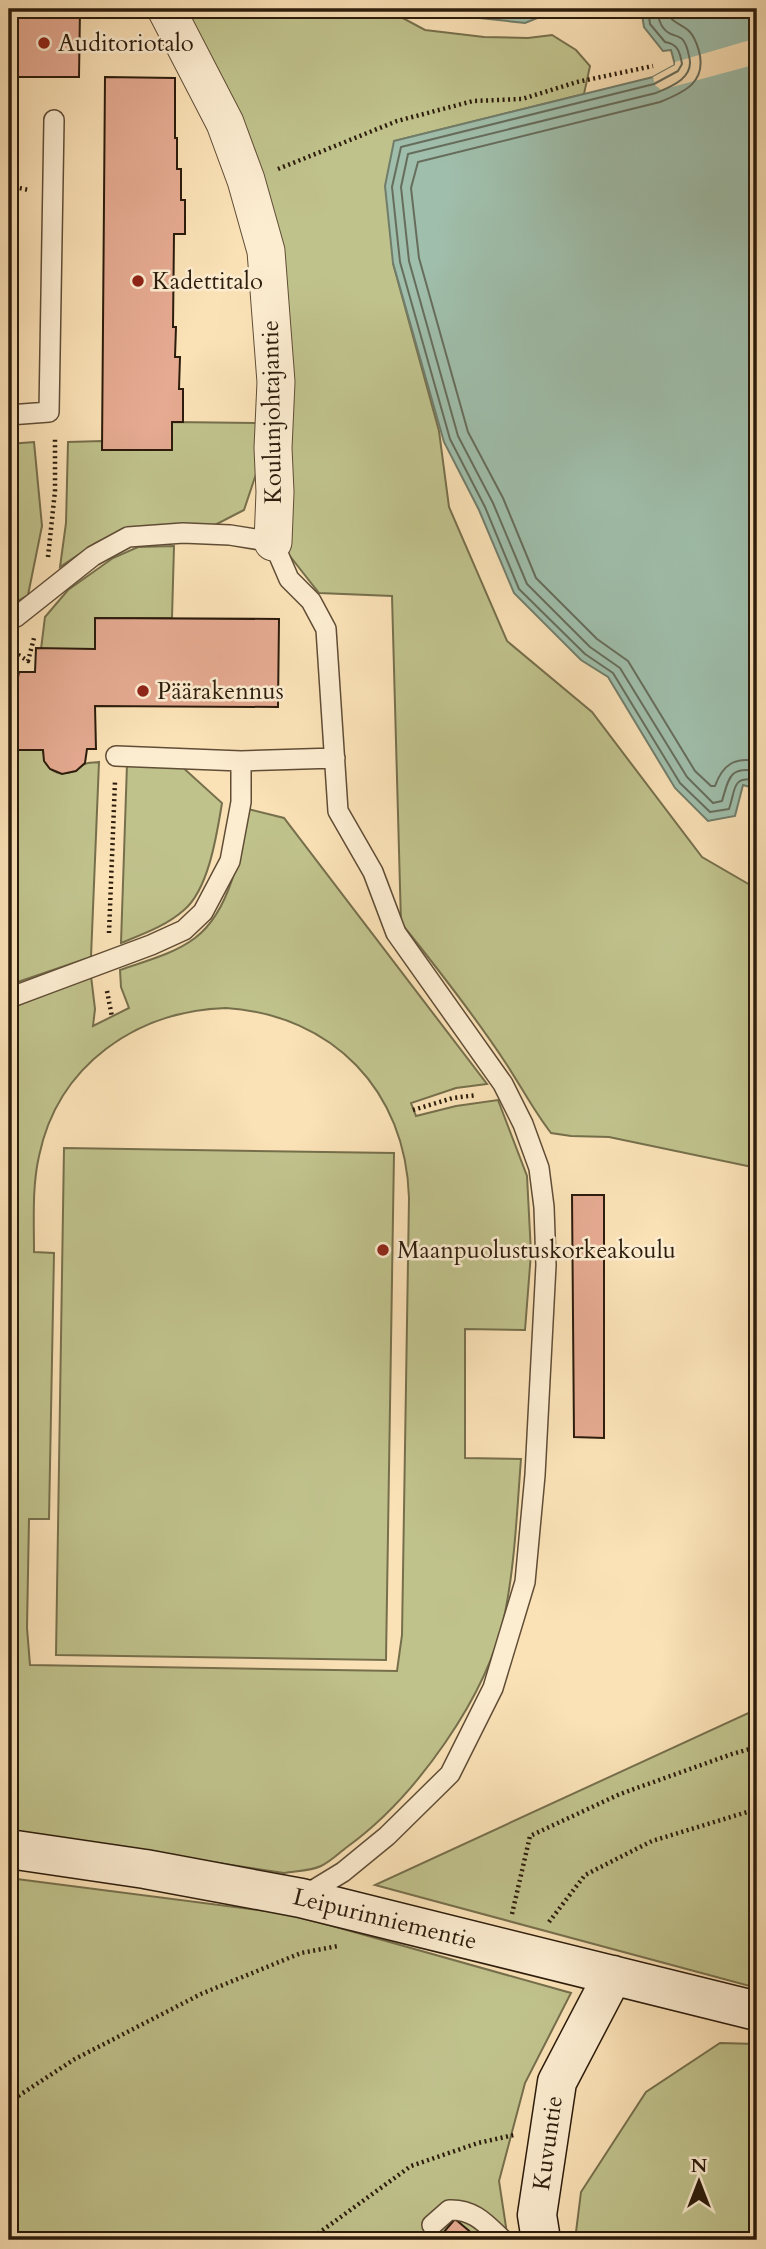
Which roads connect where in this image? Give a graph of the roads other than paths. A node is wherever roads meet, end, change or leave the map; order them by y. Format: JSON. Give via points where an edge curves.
{"nodes":[{"id":1,"x":166,"y":9,"type":"edge"},
{"id":2,"x":54,"y":120,"type":"dead end"},
{"id":3,"x":9,"y":415,"type":"edge"},
{"id":4,"x":273,"y":542,"type":"junction"},
{"id":5,"x":9,"y":620,"type":"edge"},
{"id":6,"x":116,"y":756,"type":"road end"},
{"id":7,"x":335,"y":758,"type":"junction"},
{"id":8,"x":241,"y":761,"type":"junction"},
{"id":9,"x":9,"y":998,"type":"edge"},
{"id":10,"x":9,"y":1849,"type":"edge"},
{"id":11,"x":301,"y":1898,"type":"junction"},
{"id":12,"x":613,"y":1975,"type":"junction"},
{"id":13,"x":757,"y":2011,"type":"edge"},
{"id":14,"x":432,"y":2225,"type":"dead end"},
{"id":15,"x":503,"y":2240,"type":"edge"},
{"id":16,"x":541,"y":2240,"type":"edge"}],
"edges":[{"from":1,"to":4,"type":"street","name":"Koulunjohtajantie","via":[[225,123],[267,251],[276,383]]},
{"from":2,"to":3,"type":"lane","via":[[49,412]]},
{"from":4,"to":5,"type":"lane","via":[[183,533],[128,537],[93,555]]},
{"from":4,"to":7,"type":"lane","via":[[289,579],[312,601],[326,629]]},
{"from":6,"to":8,"type":"lane"},
{"from":7,"to":8,"type":"lane"},
{"from":7,"to":11,"type":"lane","via":[[338,811],[373,872],[396,933],[507,1090],[523,1124],[539,1168],[547,1265],[525,1582],[493,1688],[450,1774],[387,1836]]},
{"from":8,"to":9,"type":"lane","via":[[241,802],[230,861],[203,912],[184,930],[151,945]]},
{"from":10,"to":11,"type":"street","name":"Leipurinniementie"},
{"from":11,"to":12,"type":"street","name":"Leipurinniementie"},
{"from":12,"to":13,"type":"street","name":"Leipurinniementie"},
{"from":12,"to":16,"type":"street","name":"Kuvuntie","via":[[557,2082],[537,2215]]},
{"from":14,"to":15,"type":"lane","via":[[449,2210],[463,2209]]}]}
